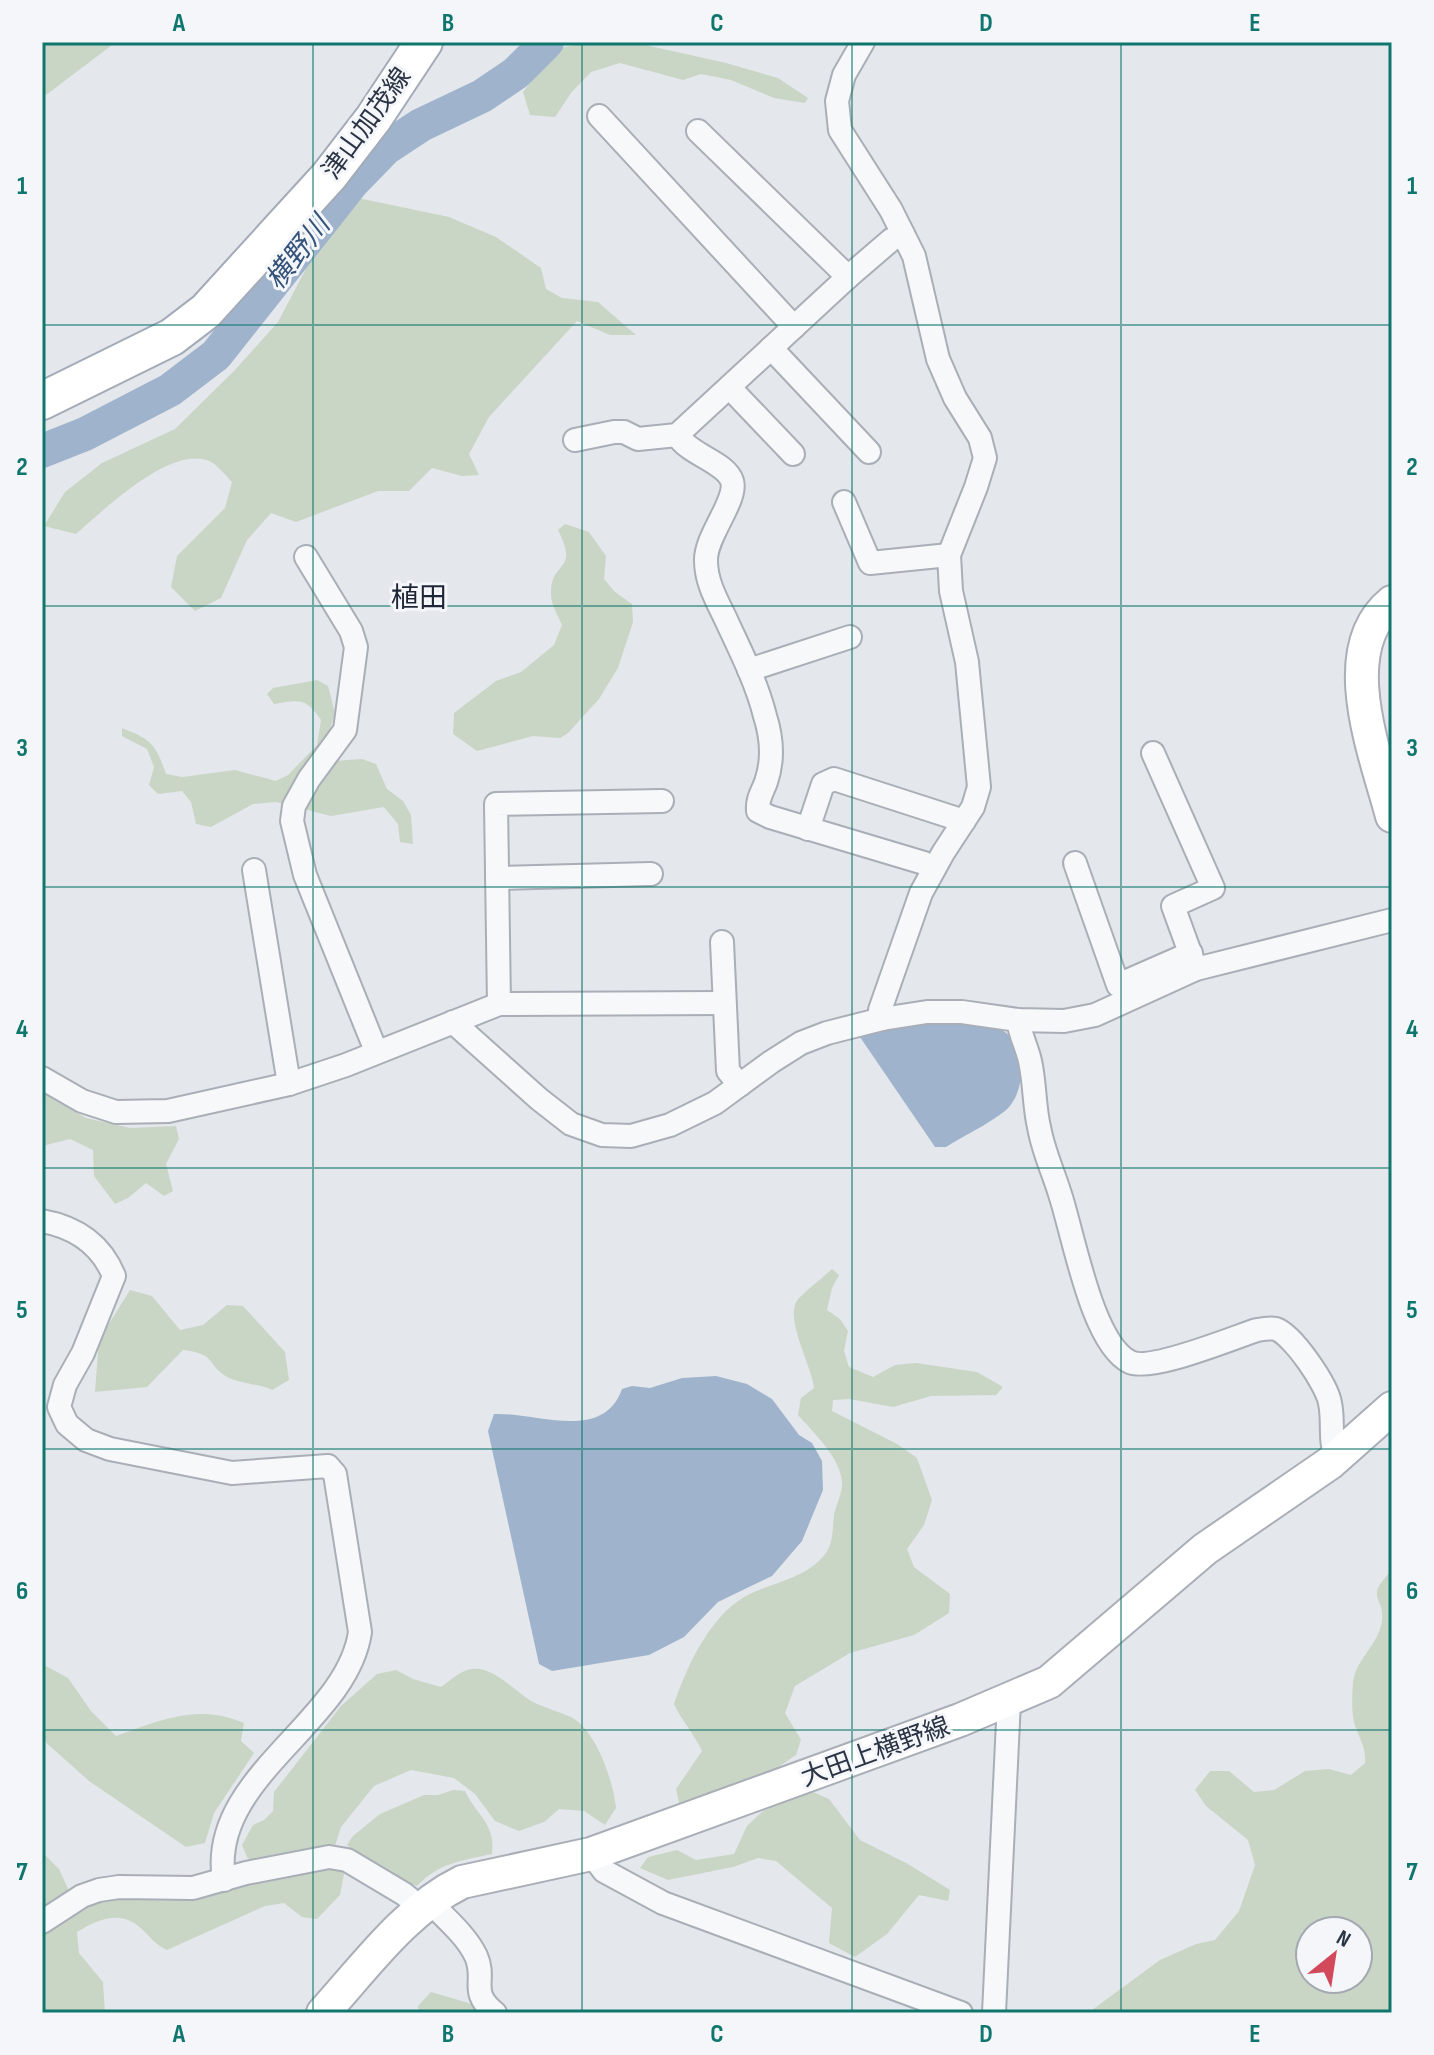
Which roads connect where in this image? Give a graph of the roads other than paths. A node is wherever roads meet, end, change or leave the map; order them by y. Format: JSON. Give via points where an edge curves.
{"nodes":[{"id":1,"x":424,"y":42,"type":"edge"},
{"id":2,"x":863,"y":42,"type":"edge"},
{"id":3,"x":599,"y":116,"type":"dead end"},
{"id":4,"x":698,"y":131,"type":"dead end"},
{"id":5,"x":903,"y":234,"type":"junction"},
{"id":6,"x":848,"y":277,"type":"junction"},
{"id":7,"x":794,"y":327,"type":"junction"},
{"id":8,"x":771,"y":348,"type":"junction"},
{"id":9,"x":730,"y":388,"type":"junction"},
{"id":10,"x":42,"y":401,"type":"edge"},
{"id":11,"x":677,"y":435,"type":"junction"},
{"id":12,"x":575,"y":440,"type":"dead end"},
{"id":13,"x":869,"y":452,"type":"dead end"},
{"id":14,"x":793,"y":454,"type":"dead end"},
{"id":15,"x":844,"y":502,"type":"dead end"},
{"id":16,"x":949,"y":555,"type":"junction"},
{"id":17,"x":306,"y":557,"type":"dead end"},
{"id":18,"x":1392,"y":602,"type":"edge"},
{"id":19,"x":850,"y":637,"type":"dead end"},
{"id":20,"x":749,"y":670,"type":"junction"},
{"id":21,"x":1153,"y":753,"type":"dead end"},
{"id":22,"x":662,"y":801,"type":"dead end"},
{"id":23,"x":1392,"y":816,"type":"edge"},
{"id":24,"x":964,"y":821,"type":"junction"},
{"id":25,"x":808,"y":829,"type":"junction"},
{"id":26,"x":1075,"y":863,"type":"dead end"},
{"id":27,"x":934,"y":869,"type":"junction"},
{"id":28,"x":254,"y":870,"type":"dead end"},
{"id":29,"x":651,"y":874,"type":"dead end"},
{"id":30,"x":497,"y":878,"type":"junction"},
{"id":31,"x":1392,"y":920,"type":"edge"},
{"id":32,"x":722,"y":942,"type":"dead end"},
{"id":33,"x":1194,"y":961,"type":"junction"},
{"id":34,"x":723,"y":1003,"type":"junction"},
{"id":35,"x":499,"y":1004,"type":"junction"},
{"id":36,"x":882,"y":1019,"type":"junction"},
{"id":37,"x":1018,"y":1020,"type":"junction"},
{"id":38,"x":453,"y":1022,"type":"junction"},
{"id":39,"x":376,"y":1051,"type":"junction"},
{"id":40,"x":42,"y":1078,"type":"edge"},
{"id":41,"x":289,"y":1084,"type":"junction"},
{"id":42,"x":740,"y":1085,"type":"junction"},
{"id":43,"x":42,"y":1221,"type":"edge"},
{"id":44,"x":1392,"y":1408,"type":"edge"},
{"id":45,"x":1336,"y":1458,"type":"junction"},
{"id":46,"x":1009,"y":1701,"type":"junction"},
{"id":47,"x":591,"y":1854,"type":"junction"},
{"id":48,"x":224,"y":1880,"type":"junction"},
{"id":49,"x":426,"y":1905,"type":"junction"},
{"id":50,"x":42,"y":1922,"type":"edge"},
{"id":51,"x":323,"y":2013,"type":"edge"},
{"id":52,"x":495,"y":2013,"type":"edge"},
{"id":53,"x":961,"y":2013,"type":"edge"},
{"id":54,"x":994,"y":2013,"type":"edge"}],
"edges":[{"from":1,"to":10,"type":"main road","name":"津山加茂線","via":[[329,176],[206,311],[172,337]]},
{"from":2,"to":5,"type":"street","via":[[844,75],[837,101],[840,130]]},
{"from":3,"to":7,"type":"street"},
{"from":4,"to":6,"type":"street"},
{"from":5,"to":6,"type":"street"},
{"from":5,"to":16,"type":"street","via":[[914,256],[938,359],[980,438],[985,458]]},
{"from":6,"to":7,"type":"street"},
{"from":7,"to":8,"type":"street"},
{"from":8,"to":9,"type":"street"},
{"from":8,"to":13,"type":"street"},
{"from":9,"to":11,"type":"street"},
{"from":9,"to":14,"type":"street"},
{"from":11,"to":12,"type":"street","via":[[638,439],[614,432]]},
{"from":11,"to":20,"type":"street","via":[[733,483],[708,542],[706,561],[709,583]]},
{"from":15,"to":16,"type":"street","via":[[870,563]]},
{"from":16,"to":24,"type":"street","via":[[967,662],[979,787]]},
{"from":17,"to":39,"type":"street","via":[[356,647],[345,730],[309,779],[292,821],[305,875]]},
{"from":18,"to":23,"type":"main road","via":[[1369,630],[1361,679]]},
{"from":19,"to":20,"type":"street"},
{"from":20,"to":25,"type":"street","via":[[772,743],[758,811]]},
{"from":21,"to":33,"type":"street","via":[[1213,888],[1173,906]]},
{"from":22,"to":30,"type":"street","via":[[496,804]]},
{"from":24,"to":25,"type":"street","via":[[834,779],[823,784]]},
{"from":24,"to":27,"type":"street"},
{"from":25,"to":27,"type":"street"},
{"from":26,"to":33,"type":"street","via":[[1118,985]]},
{"from":27,"to":36,"type":"street","via":[[880,1010]]},
{"from":28,"to":41,"type":"street"},
{"from":29,"to":30,"type":"street"},
{"from":30,"to":35,"type":"street"},
{"from":31,"to":33,"type":"street"},
{"from":32,"to":34,"type":"street"},
{"from":33,"to":37,"type":"street","via":[[1095,1015]]},
{"from":34,"to":35,"type":"street"},
{"from":34,"to":42,"type":"street","via":[[728,1071]]},
{"from":35,"to":38,"type":"street"},
{"from":36,"to":37,"type":"street","via":[[962,1012]]},
{"from":36,"to":42,"type":"street","via":[[801,1043]]},
{"from":37,"to":45,"type":"street","via":[[1045,1154],[1107,1339],[1132,1363],[1153,1364],[1257,1330],[1274,1329],[1290,1337],[1331,1403]]},
{"from":38,"to":39,"type":"street"},
{"from":38,"to":42,"type":"street","via":[[571,1124],[602,1135],[631,1136],[670,1125]]},
{"from":39,"to":41,"type":"street"},
{"from":40,"to":41,"type":"street","via":[[82,1101],[116,1112],[168,1111]]},
{"from":43,"to":48,"type":"street","via":[[87,1238],[107,1259],[114,1276],[65,1385],[59,1407],[67,1424],[86,1440],[110,1449],[232,1473],[328,1466],[335,1474],[360,1632],[357,1651],[346,1674],[239,1807],[221,1861]]},
{"from":44,"to":45,"type":"main road","name":"大田上横野線"},
{"from":45,"to":46,"type":"main road","name":"大田上横野線","via":[[1205,1549],[1049,1682]]},
{"from":46,"to":47,"type":"main road","name":"大田上横野線"},
{"from":46,"to":54,"type":"street"},
{"from":47,"to":49,"type":"main road","name":"大田上横野線","via":[[462,1882]]},
{"from":47,"to":53,"type":"street","via":[[604,1871],[663,1903]]},
{"from":48,"to":49,"type":"street","via":[[339,1858]]},
{"from":48,"to":50,"type":"street","via":[[193,1888],[99,1890]]},
{"from":49,"to":51,"type":"main road","name":"大田上横野線"},
{"from":49,"to":52,"type":"street","via":[[475,1955],[479,1994]]}]}
